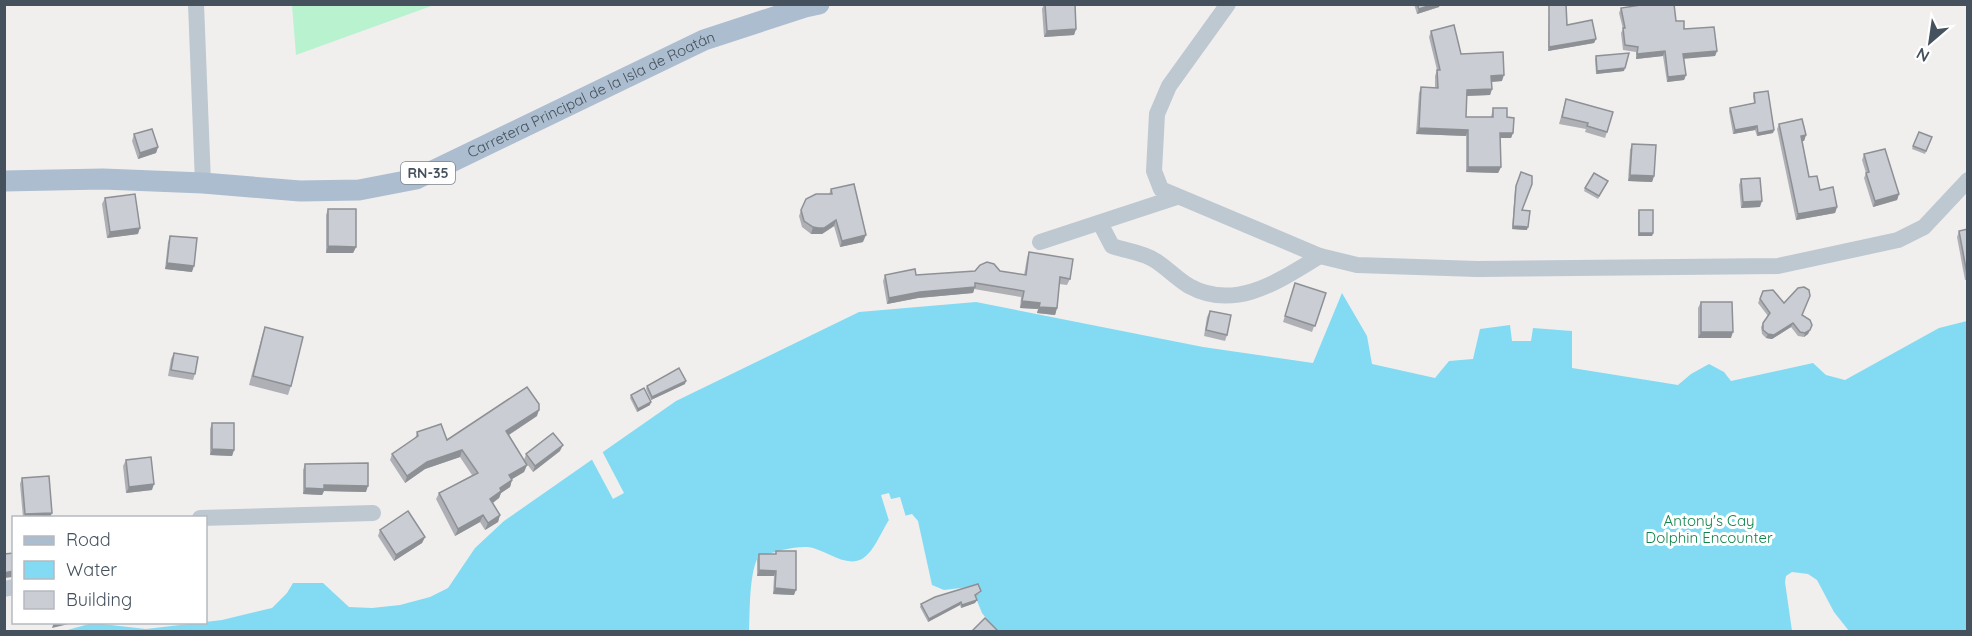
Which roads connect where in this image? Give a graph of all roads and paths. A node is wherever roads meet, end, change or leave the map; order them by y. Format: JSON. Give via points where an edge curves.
{"nodes":[{"id":1,"x":196,"y":4,"type":"edge"},
{"id":2,"x":819,"y":4,"type":"edge"},
{"id":3,"x":1228,"y":4,"type":"edge"},
{"id":4,"x":1968,"y":180,"type":"edge"},
{"id":5,"x":4,"y":181,"type":"edge"},
{"id":6,"x":203,"y":183,"type":"junction"},
{"id":7,"x":1177,"y":197,"type":"junction"},
{"id":8,"x":1100,"y":223,"type":"junction"},
{"id":9,"x":1040,"y":242,"type":"dead end"},
{"id":10,"x":1320,"y":256,"type":"junction"},
{"id":11,"x":373,"y":513,"type":"dead end"},
{"id":12,"x":207,"y":518,"type":"edge"}],
"edges":[{"from":1,"to":6,"type":"street"},
{"from":2,"to":6,"type":"main road","name":"Carretera Principal de la Isla de Roatán","number":"RN-35","via":[[704,39],[417,178],[359,190],[300,191]]},
{"from":3,"to":7,"type":"street","via":[[1169,86],[1157,114],[1154,171],[1161,189]]},
{"from":4,"to":10,"type":"street","via":[[1924,226],[1898,240],[1778,266],[1477,269],[1357,265]]},
{"from":5,"to":6,"type":"main road","name":"Carretera Principal de la Isla de Roatán","number":"RN-35","via":[[104,179]]},
{"from":7,"to":8,"type":"street"},
{"from":7,"to":10,"type":"street"},
{"from":8,"to":9,"type":"street"},
{"from":8,"to":10,"type":"street","via":[[1112,246],[1156,261],[1188,286],[1208,294],[1229,297],[1275,284]]},
{"from":11,"to":12,"type":"street"}]}
